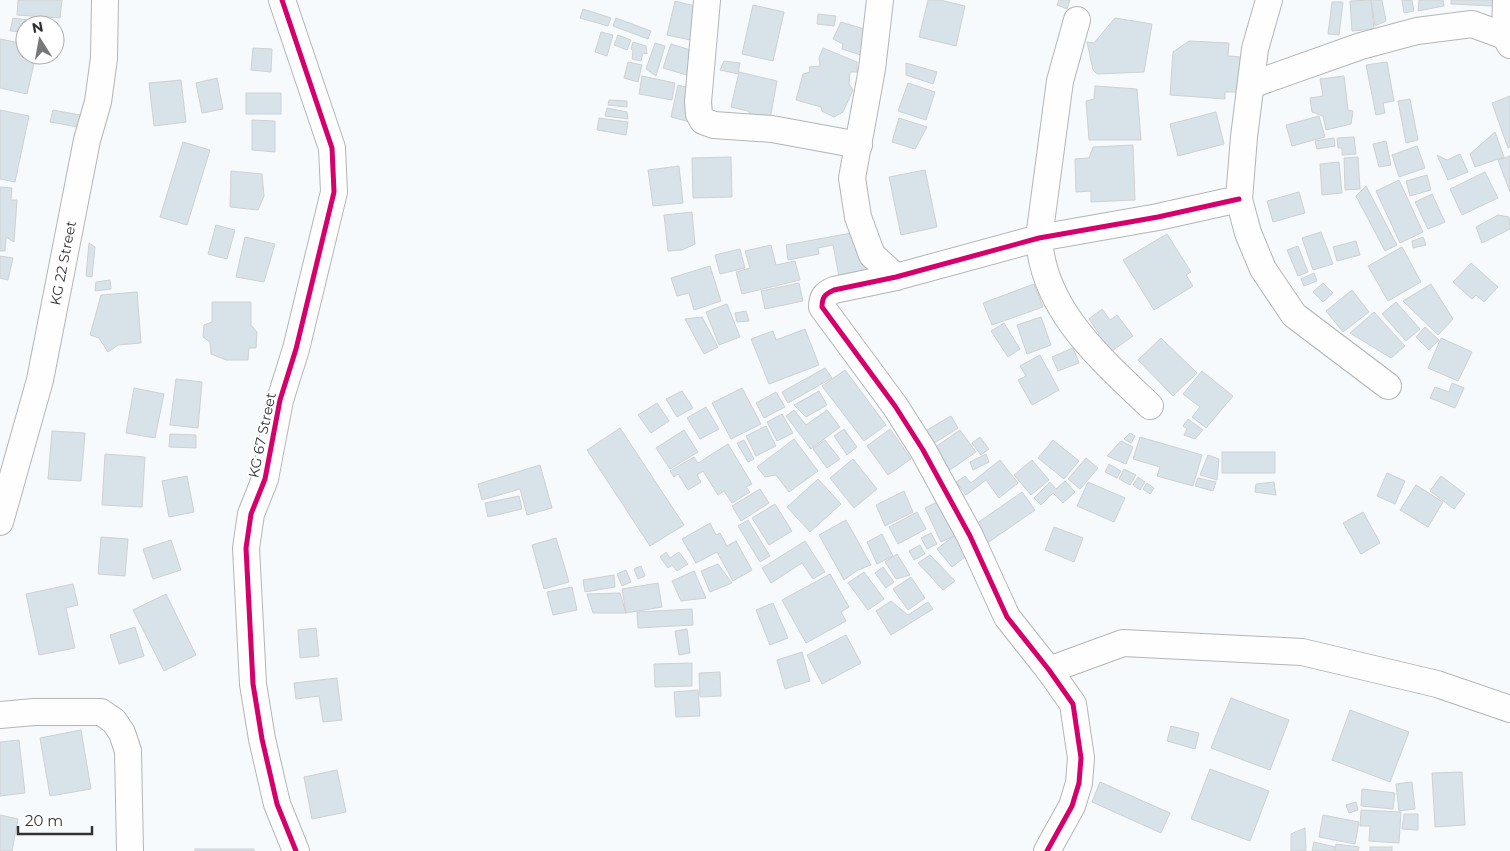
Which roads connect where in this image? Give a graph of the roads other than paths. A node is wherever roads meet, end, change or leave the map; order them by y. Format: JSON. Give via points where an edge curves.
{"nodes":[{"id":1,"x":105,"y":0,"type":"edge"},
{"id":2,"x":282,"y":0,"type":"edge"},
{"id":3,"x":707,"y":0,"type":"edge"},
{"id":4,"x":880,"y":0,"type":"edge"},
{"id":5,"x":1269,"y":0,"type":"edge"},
{"id":6,"x":1506,"y":0,"type":"edge"},
{"id":7,"x":1077,"y":20,"type":"dead end"},
{"id":8,"x":1507,"y":40,"type":"edge"},
{"id":9,"x":1251,"y":85,"type":"junction"},
{"id":10,"x":859,"y":145,"type":"junction"},
{"id":11,"x":1239,"y":199,"type":"junction"},
{"id":12,"x":1039,"y":238,"type":"junction"},
{"id":13,"x":896,"y":277,"type":"junction"},
{"id":14,"x":1388,"y":386,"type":"dead end"},
{"id":15,"x":1150,"y":406,"type":"dead end"},
{"id":16,"x":0,"y":522,"type":"edge"},
{"id":17,"x":1049,"y":670,"type":"junction"},
{"id":18,"x":1510,"y":709,"type":"edge"},
{"id":19,"x":0,"y":715,"type":"edge"},
{"id":20,"x":130,"y":851,"type":"edge"},
{"id":21,"x":296,"y":851,"type":"edge"},
{"id":22,"x":1047,"y":851,"type":"edge"}],
"edges":[{"from":1,"to":16,"type":"street","name":"KG 22 Street","via":[[104,58],[98,102],[87,140],[40,380]]},
{"from":2,"to":21,"type":"street","name":"KG 67 Street","via":[[332,148],[334,192],[296,349],[280,400],[265,479],[251,514],[246,548],[253,684],[262,739],[277,804]]},
{"from":3,"to":10,"type":"street","via":[[698,102],[703,121],[714,125],[772,129]]},
{"from":4,"to":10,"type":"street"},
{"from":5,"to":9,"type":"street","via":[[1255,49]]},
{"from":6,"to":8,"type":"street"},
{"from":7,"to":12,"type":"street","via":[[1060,80]]},
{"from":8,"to":9,"type":"street","via":[[1472,24],[1417,31],[1361,46]]},
{"from":9,"to":11,"type":"street"},
{"from":10,"to":13,"type":"street","via":[[852,178],[858,217],[872,255]]},
{"from":11,"to":12,"type":"street"},
{"from":11,"to":14,"type":"street","via":[[1262,270],[1294,315]]},
{"from":12,"to":13,"type":"street"},
{"from":12,"to":15,"type":"street","via":[[1040,256],[1048,283],[1066,316],[1100,358]]},
{"from":13,"to":17,"type":"street","via":[[834,290],[825,294],[822,307],[895,406],[923,450],[970,536],[1007,617]]},
{"from":17,"to":18,"type":"street","via":[[1123,643],[1302,652],[1437,684]]},
{"from":17,"to":22,"type":"street","via":[[1073,704],[1081,758],[1079,783],[1072,806]]},
{"from":19,"to":20,"type":"street","via":[[101,712],[114,721],[128,751]]}]}
